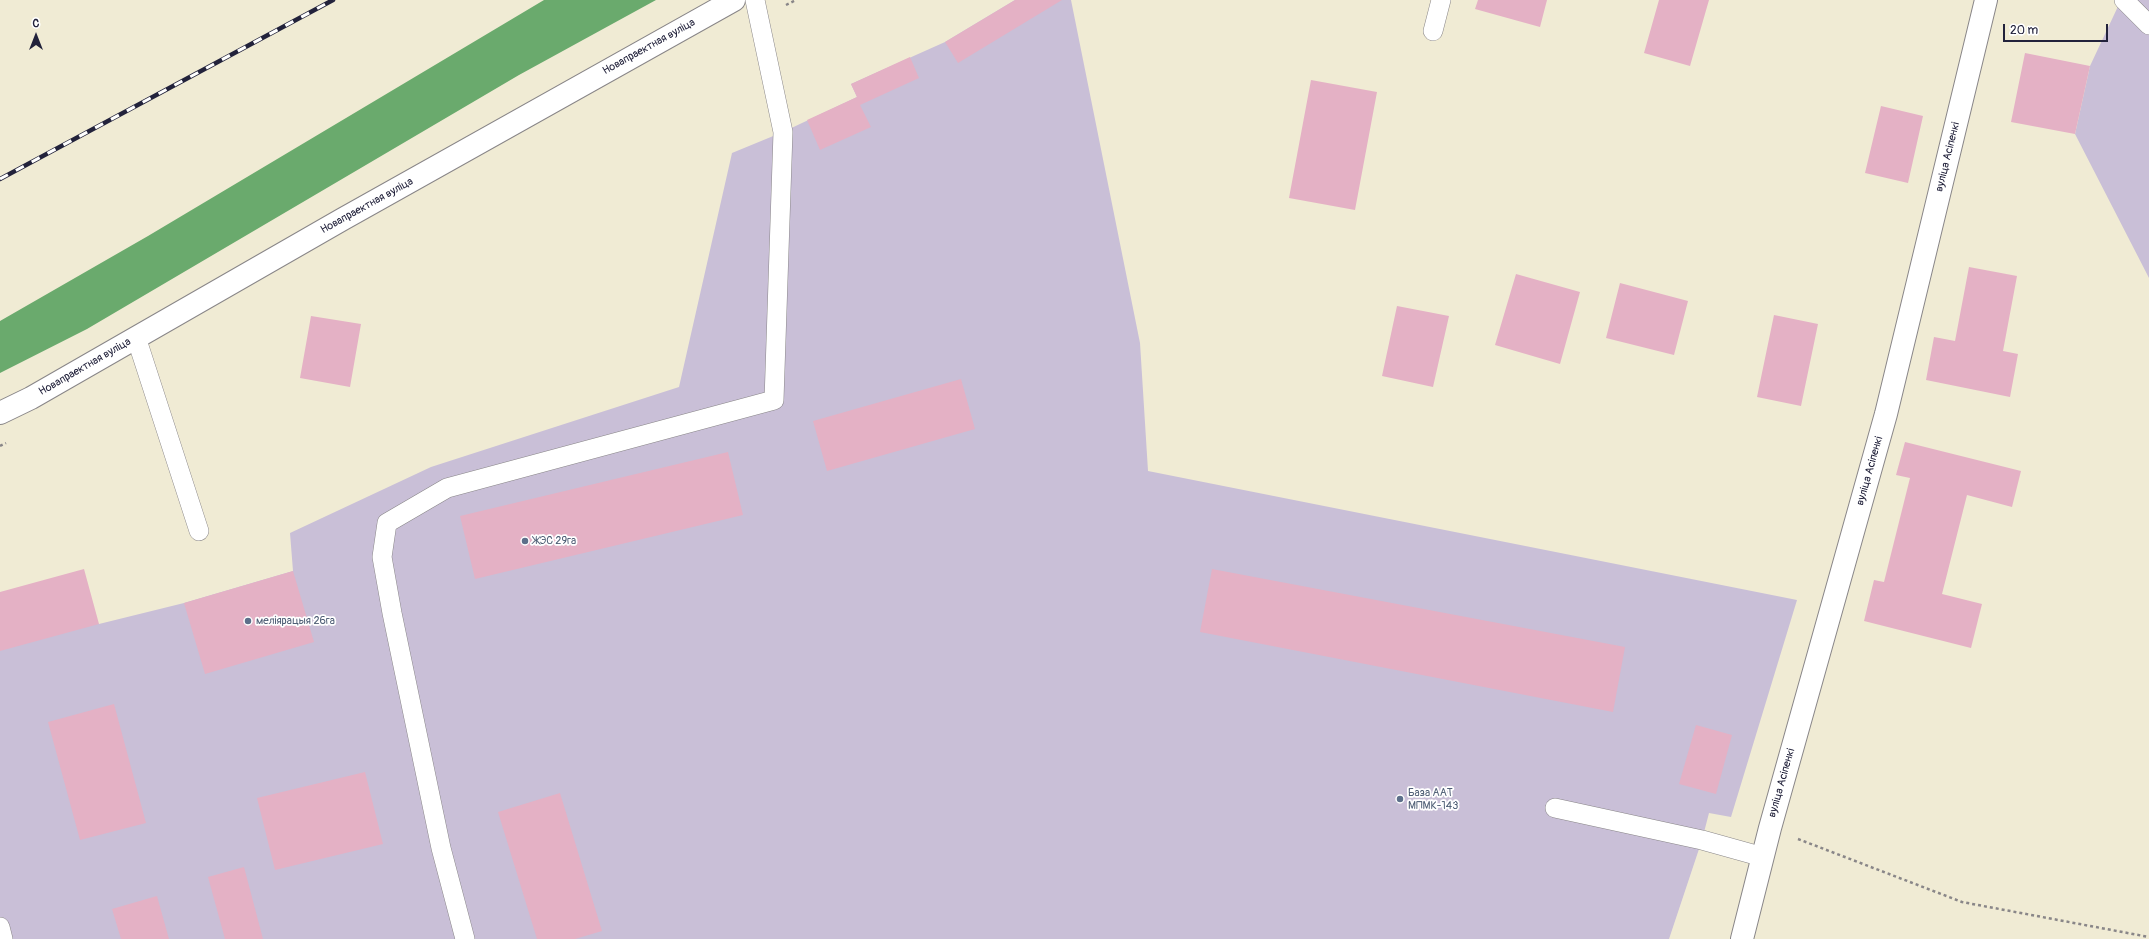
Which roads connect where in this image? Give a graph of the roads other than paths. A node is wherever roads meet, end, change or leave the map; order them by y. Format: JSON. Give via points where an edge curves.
{"nodes":[{"id":1,"x":734,"y":0,"type":"edge"},
{"id":2,"x":755,"y":0,"type":"edge"},
{"id":3,"x":1442,"y":0,"type":"edge"},
{"id":4,"x":1986,"y":0,"type":"edge"},
{"id":5,"x":2124,"y":0,"type":"edge"},
{"id":6,"x":2149,"y":25,"type":"edge"},
{"id":7,"x":1433,"y":31,"type":"dead end"},
{"id":8,"x":136,"y":337,"type":"junction"},
{"id":9,"x":0,"y":413,"type":"edge"},
{"id":10,"x":200,"y":531,"type":"dead end"},
{"id":11,"x":1555,"y":808,"type":"dead end"},
{"id":12,"x":1762,"y":857,"type":"junction"},
{"id":13,"x":0,"y":927,"type":"edge"},
{"id":14,"x":3,"y":939,"type":"edge"},
{"id":15,"x":465,"y":939,"type":"edge"},
{"id":16,"x":1742,"y":939,"type":"edge"}],
"edges":[{"from":1,"to":8,"type":"street","name":"Новапраектная вуліца"},
{"from":2,"to":15,"type":"lane","via":[[783,132],[774,400],[447,488],[387,523],[382,557],[392,613],[441,848]]},
{"from":3,"to":7,"type":"lane"},
{"from":4,"to":12,"type":"street","name":"вуліца Асіпенкі","via":[[1886,414]]},
{"from":5,"to":6,"type":"lane"},
{"from":8,"to":9,"type":"street","name":"Новапраектная вуліца","via":[[31,398]]},
{"from":8,"to":10,"type":"lane"},
{"from":11,"to":12,"type":"lane","via":[[1702,840]]},
{"from":12,"to":16,"type":"street","name":"вуліца Асіпенкі"},
{"from":13,"to":14,"type":"lane"}]}
